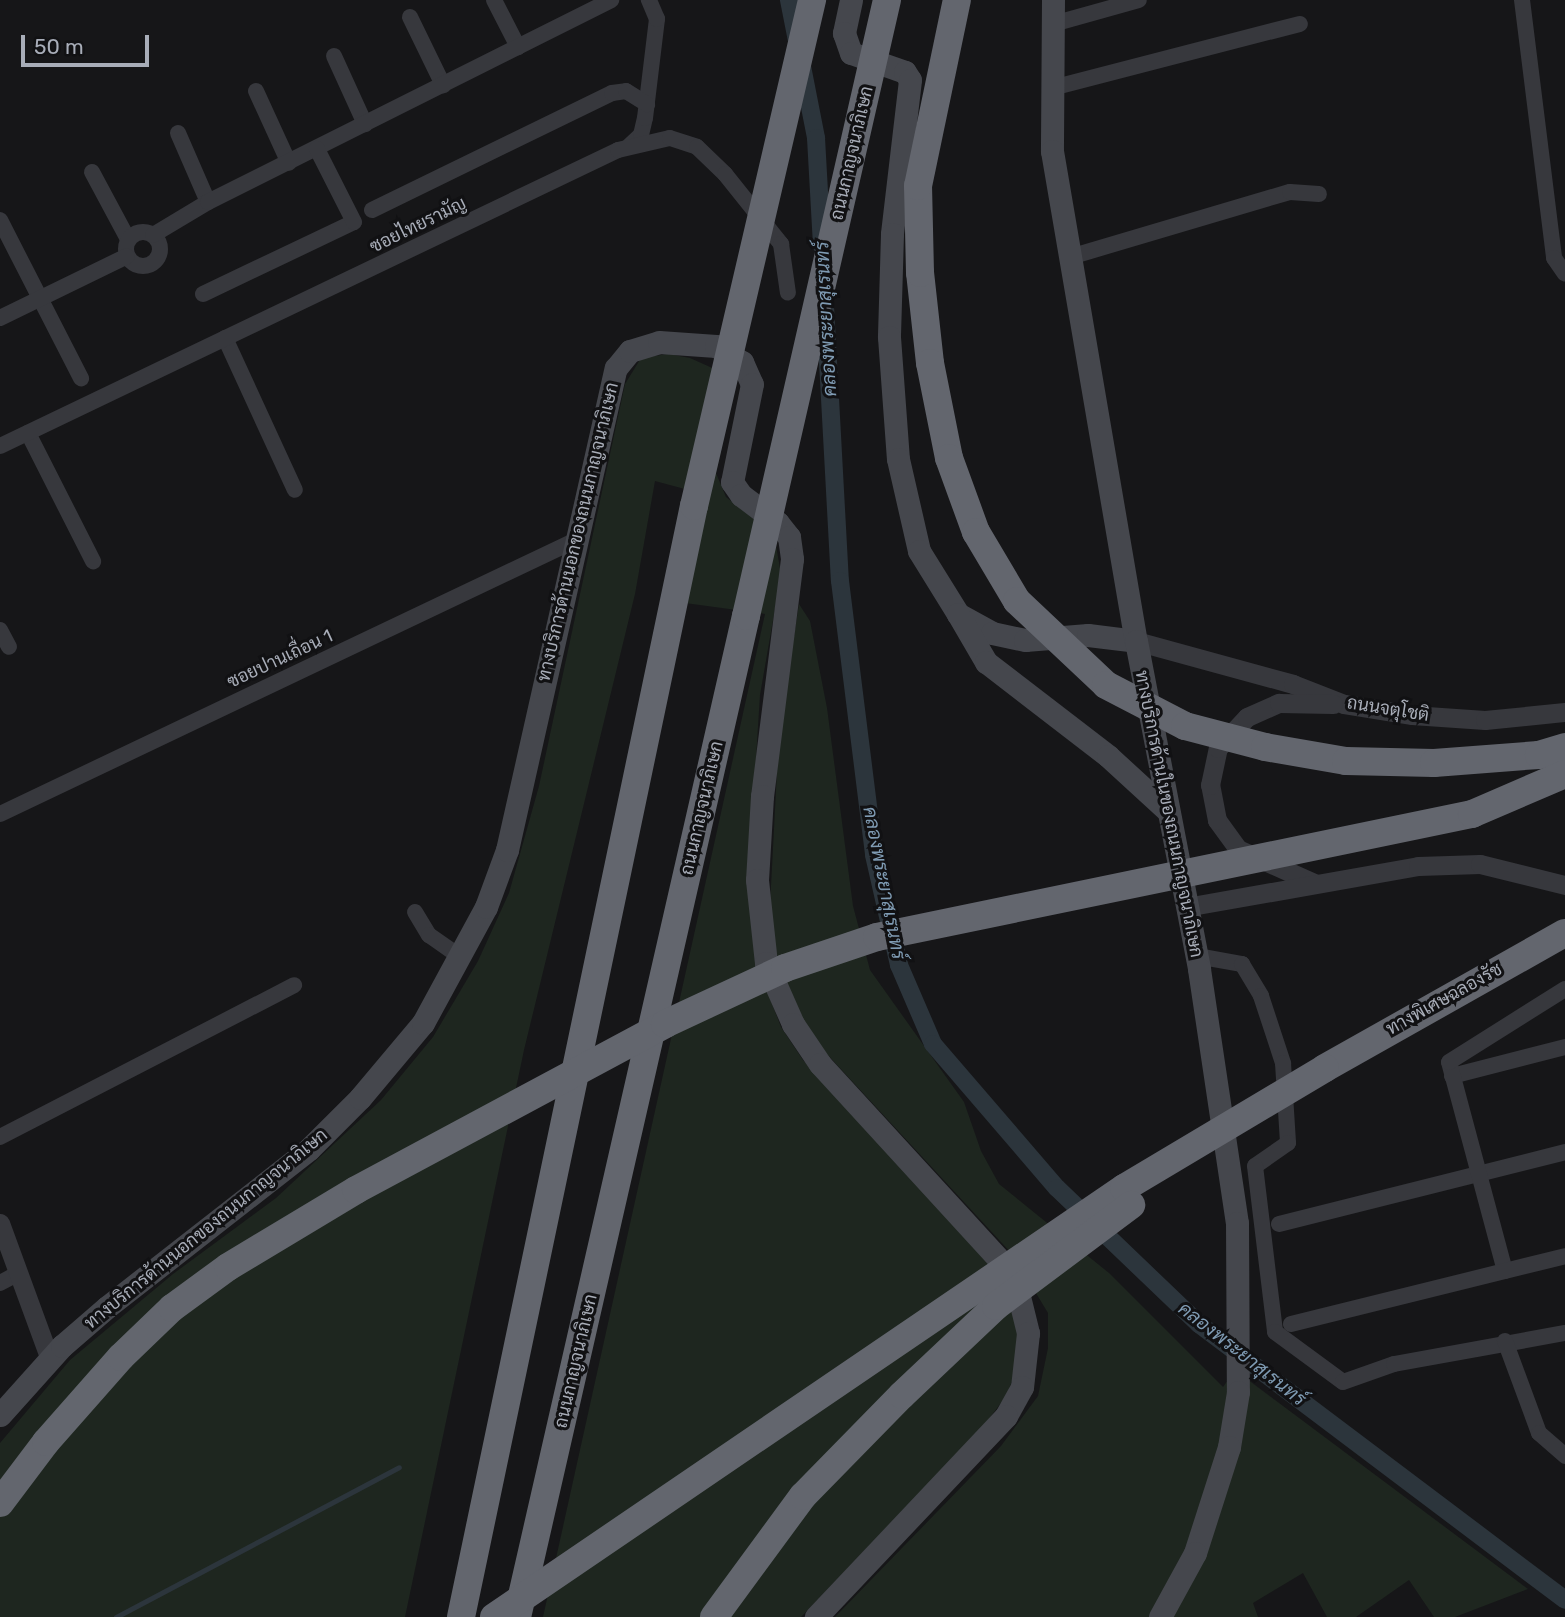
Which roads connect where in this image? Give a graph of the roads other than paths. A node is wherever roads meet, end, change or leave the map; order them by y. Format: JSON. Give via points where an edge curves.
{"nodes":[{"id":1,"x":494,"y":0,"type":"edge"},
{"id":2,"x":611,"y":0,"type":"edge"},
{"id":3,"x":649,"y":0,"type":"edge"},
{"id":4,"x":812,"y":0,"type":"edge"},
{"id":5,"x":852,"y":0,"type":"edge"},
{"id":6,"x":887,"y":0,"type":"edge"},
{"id":7,"x":957,"y":0,"type":"edge"},
{"id":8,"x":1053,"y":0,"type":"edge"},
{"id":9,"x":1139,"y":0,"type":"edge"},
{"id":10,"x":1522,"y":0,"type":"edge"},
{"id":11,"x":594,"y":4,"type":"edge"},
{"id":12,"x":410,"y":17,"type":"dead end"},
{"id":13,"x":1053,"y":24,"type":"junction"},
{"id":14,"x":1300,"y":24,"type":"dead end"},
{"id":15,"x":518,"y":47,"type":"junction"},
{"id":16,"x":334,"y":56,"type":"dead end"},
{"id":17,"x":443,"y":85,"type":"junction"},
{"id":18,"x":1052,"y":88,"type":"junction"},
{"id":19,"x":256,"y":91,"type":"dead end"},
{"id":20,"x":646,"y":104,"type":"junction"},
{"id":21,"x":365,"y":124,"type":"junction"},
{"id":22,"x":178,"y":133,"type":"dead end"},
{"id":23,"x":627,"y":148,"type":"junction"},
{"id":24,"x":317,"y":149,"type":"junction"},
{"id":25,"x":289,"y":163,"type":"junction"},
{"id":26,"x":92,"y":172,"type":"dead end"},
{"id":27,"x":1319,"y":194,"type":"dead end"},
{"id":28,"x":208,"y":202,"type":"junction"},
{"id":29,"x":372,"y":210,"type":"dead end"},
{"id":30,"x":0,"y":220,"type":"edge"},
{"id":31,"x":153,"y":234,"type":"junction"},
{"id":32,"x":128,"y":239,"type":"junction"},
{"id":33,"x":127,"y":256,"type":"junction"},
{"id":34,"x":1070,"y":257,"type":"junction"},
{"id":35,"x":1565,"y":274,"type":"edge"},
{"id":36,"x":788,"y":293,"type":"dead end"},
{"id":37,"x":203,"y":294,"type":"dead end"},
{"id":38,"x":39,"y":298,"type":"junction"},
{"id":39,"x":0,"y":318,"type":"edge"},
{"id":40,"x":225,"y":338,"type":"junction"},
{"id":41,"x":81,"y":378,"type":"dead end"},
{"id":42,"x":28,"y":433,"type":"junction"},
{"id":43,"x":0,"y":446,"type":"edge"},
{"id":44,"x":295,"y":490,"type":"dead end"},
{"id":45,"x":576,"y":540,"type":"junction"},
{"id":46,"x":93,"y":561,"type":"dead end"},
{"id":47,"x":958,"y":614,"type":"junction"},
{"id":48,"x":0,"y":629,"type":"edge"},
{"id":49,"x":1136,"y":641,"type":"junction"},
{"id":50,"x":9,"y":647,"type":"dead end"},
{"id":51,"x":1344,"y":704,"type":"junction"},
{"id":52,"x":1565,"y":712,"type":"edge"},
{"id":53,"x":1565,"y":747,"type":"edge"},
{"id":54,"x":1565,"y":774,"type":"edge"},
{"id":55,"x":1168,"y":811,"type":"junction"},
{"id":56,"x":0,"y":814,"type":"edge"},
{"id":57,"x":1314,"y":883,"type":"junction"},
{"id":58,"x":1565,"y":885,"type":"edge"},
{"id":59,"x":1186,"y":907,"type":"junction"},
{"id":60,"x":415,"y":912,"type":"dead end"},
{"id":61,"x":1565,"y":933,"type":"edge"},
{"id":62,"x":461,"y":957,"type":"junction"},
{"id":63,"x":1198,"y":962,"type":"junction"},
{"id":64,"x":293,"y":985,"type":"dead end"},
{"id":65,"x":1565,"y":989,"type":"edge"},
{"id":66,"x":1565,"y":1047,"type":"edge"},
{"id":67,"x":1325,"y":1068,"type":"junction"},
{"id":68,"x":1452,"y":1076,"type":"junction"},
{"id":69,"x":0,"y":1137,"type":"edge"},
{"id":70,"x":1565,"y":1152,"type":"edge"},
{"id":71,"x":1479,"y":1175,"type":"junction"},
{"id":72,"x":0,"y":1223,"type":"edge"},
{"id":73,"x":1279,"y":1224,"type":"dead end"},
{"id":74,"x":1565,"y":1256,"type":"edge"},
{"id":75,"x":1505,"y":1271,"type":"junction"},
{"id":76,"x":19,"y":1273,"type":"junction"},
{"id":77,"x":0,"y":1283,"type":"edge"},
{"id":78,"x":1291,"y":1324,"type":"dead end"},
{"id":79,"x":1565,"y":1333,"type":"edge"},
{"id":80,"x":1505,"y":1341,"type":"junction"},
{"id":81,"x":50,"y":1360,"type":"junction"},
{"id":82,"x":0,"y":1415,"type":"edge"},
{"id":83,"x":1565,"y":1456,"type":"edge"},
{"id":84,"x":0,"y":1503,"type":"edge"},
{"id":85,"x":461,"y":1617,"type":"edge"},
{"id":86,"x":494,"y":1617,"type":"edge"},
{"id":87,"x":517,"y":1617,"type":"edge"},
{"id":88,"x":714,"y":1617,"type":"edge"},
{"id":89,"x":816,"y":1617,"type":"edge"},
{"id":90,"x":1160,"y":1617,"type":"edge"}],
"edges":[{"from":1,"to":15,"type":"street"},
{"from":2,"to":11,"type":"street"},
{"from":3,"to":20,"type":"street","via":[[657,19]]},
{"from":4,"to":85,"type":"highway","bridge":true,"via":[[694,506]]},
{"from":5,"to":47,"type":"main road","via":[[844,33],[851,53],[905,72],[909,80],[892,234],[889,324],[898,459],[919,551]]},
{"from":6,"to":87,"type":"highway","name":"ถนนกาญจนาภิเษก","bridge":true},
{"from":7,"to":53,"type":"highway","bridge":true,"via":[[918,186],[920,273],[930,363],[949,458],[976,533],[1017,601],[1106,685],[1185,726],[1265,747],[1346,761],[1434,763],[1539,755]]},
{"from":8,"to":13,"type":"main road","name":"ทางบริการด้านในของถนนกาญจนาภิเษก"},
{"from":9,"to":13,"type":"street"},
{"from":10,"to":35,"type":"street","via":[[1554,258]]},
{"from":11,"to":15,"type":"street"},
{"from":12,"to":17,"type":"street"},
{"from":13,"to":18,"type":"main road","name":"ทางบริการด้านในของถนนกาญจนาภิเษก"},
{"from":14,"to":18,"type":"street"},
{"from":15,"to":17,"type":"street"},
{"from":16,"to":21,"type":"street"},
{"from":17,"to":21,"type":"street"},
{"from":18,"to":34,"type":"main road","name":"ทางบริการด้านในของถนนกาญจนาภิเษก","via":[[1052,151]]},
{"from":19,"to":25,"type":"street"},
{"from":20,"to":23,"type":"street","via":[[641,135]]},
{"from":20,"to":29,"type":"street","via":[[626,91],[612,93]]},
{"from":21,"to":24,"type":"street"},
{"from":22,"to":28,"type":"street"},
{"from":23,"to":36,"type":"street","name":"ซอยไทยรามัญ","via":[[670,138],[697,147],[781,244]]},
{"from":23,"to":40,"type":"street","name":"ซอยไทยรามัญ"},
{"from":24,"to":25,"type":"street"},
{"from":24,"to":37,"type":"street","via":[[354,222]]},
{"from":25,"to":28,"type":"street"},
{"from":26,"to":32,"type":"street"},
{"from":27,"to":34,"type":"street","via":[[1290,192]]},
{"from":28,"to":31,"type":"street"},
{"from":30,"to":38,"type":"street"},
{"from":31,"to":32,"type":"street","via":[[136,232]]},
{"from":31,"to":33,"type":"street","via":[[160,244],[156,260],[140,266]]},
{"from":32,"to":33,"type":"street"},
{"from":33,"to":38,"type":"street"},
{"from":34,"to":49,"type":"main road","name":"ทางบริการด้านในของถนนกาญจนาภิเษก"},
{"from":38,"to":39,"type":"street"},
{"from":38,"to":41,"type":"street"},
{"from":40,"to":42,"type":"street","name":"ซอยไทยรามัญ"},
{"from":40,"to":44,"type":"street"},
{"from":42,"to":43,"type":"street","name":"ซอยไทยรามัญ"},
{"from":42,"to":46,"type":"street"},
{"from":45,"to":56,"type":"street","name":"ซอยปานเถื่อน 1"},
{"from":45,"to":62,"type":"main road","name":"ทางบริการด้านนอกของถนนกาญจนาภิเษก","via":[[507,850]]},
{"from":45,"to":89,"type":"main road","name":"ทางบริการด้านนอกของถนนกาญจนาภิเษก","via":[[616,368],[630,351],[659,342],[697,342],[716,346],[742,362],[752,384],[732,482],[789,537],[792,559],[762,796],[757,880],[766,963],[793,1024],[820,1064],[976,1230],[1014,1276],[1024,1305],[1028,1362],[1022,1387],[1006,1416]]},
{"from":47,"to":49,"type":"main road","via":[[992,633],[1025,640],[1088,635]]},
{"from":47,"to":55,"type":"main road","via":[[986,662],[1108,756]]},
{"from":48,"to":50,"type":"street"},
{"from":49,"to":51,"type":"street","name":"ถนนจตุโชติ","via":[[1259,673]]},
{"from":49,"to":55,"type":"main road","name":"ทางบริการด้านในของถนนกาญจนาภิเษก"},
{"from":51,"to":52,"type":"street","name":"ถนนจตุโชติ","via":[[1485,720]]},
{"from":51,"to":57,"type":"street","via":[[1279,704],[1247,717],[1218,748],[1210,785],[1217,820],[1238,849]]},
{"from":54,"to":84,"type":"highway","bridge":true,"via":[[1472,814],[877,937],[785,968],[665,1024],[356,1190],[228,1267],[172,1308],[121,1357],[46,1442]]},
{"from":55,"to":59,"type":"main road","name":"ทางบริการด้านในของถนนกาญจนาภิเษก"},
{"from":57,"to":58,"type":"street","via":[[1418,866],[1480,864]]},
{"from":57,"to":59,"type":"street"},
{"from":59,"to":63,"type":"main road","name":"ทางบริการด้านในของถนนกาญจนาภิเษก"},
{"from":60,"to":62,"type":"street","via":[[429,935]]},
{"from":61,"to":67,"type":"highway","name":"ทางพิเศษฉลองรัช"},
{"from":62,"to":81,"type":"main road","name":"ทางบริการด้านนอกของถนนกาญจนาภิเษก","via":[[423,1023],[360,1098],[309,1149],[107,1307]]},
{"from":63,"to":80,"type":"street","via":[[1242,964],[1261,996],[1283,1063],[1288,1143],[1255,1166],[1275,1332],[1343,1382],[1394,1364]]},
{"from":63,"to":90,"type":"main road","name":"ทางบริการด้านในของถนนกาญจนาภิเษก","via":[[1237,1223],[1238,1392],[1212,1510],[1195,1553]]},
{"from":64,"to":69,"type":"street"},
{"from":65,"to":68,"type":"street","via":[[1448,1062]]},
{"from":66,"to":68,"type":"street"},
{"from":67,"to":86,"type":"highway","bridge":true,"via":[[1135,1180]]},
{"from":67,"to":88,"type":"highway","bridge":true,"via":[[996,1306],[803,1496]]},
{"from":68,"to":71,"type":"street"},
{"from":70,"to":71,"type":"street"},
{"from":71,"to":73,"type":"street"},
{"from":71,"to":75,"type":"street"},
{"from":72,"to":76,"type":"street"},
{"from":74,"to":75,"type":"street"},
{"from":75,"to":78,"type":"street"},
{"from":76,"to":77,"type":"street"},
{"from":76,"to":81,"type":"street"},
{"from":79,"to":80,"type":"street"},
{"from":80,"to":83,"type":"street","via":[[1539,1433]]},
{"from":81,"to":82,"type":"main road","name":"ทางบริการด้านนอกของถนนกาญจนาภิเษก"}]}
